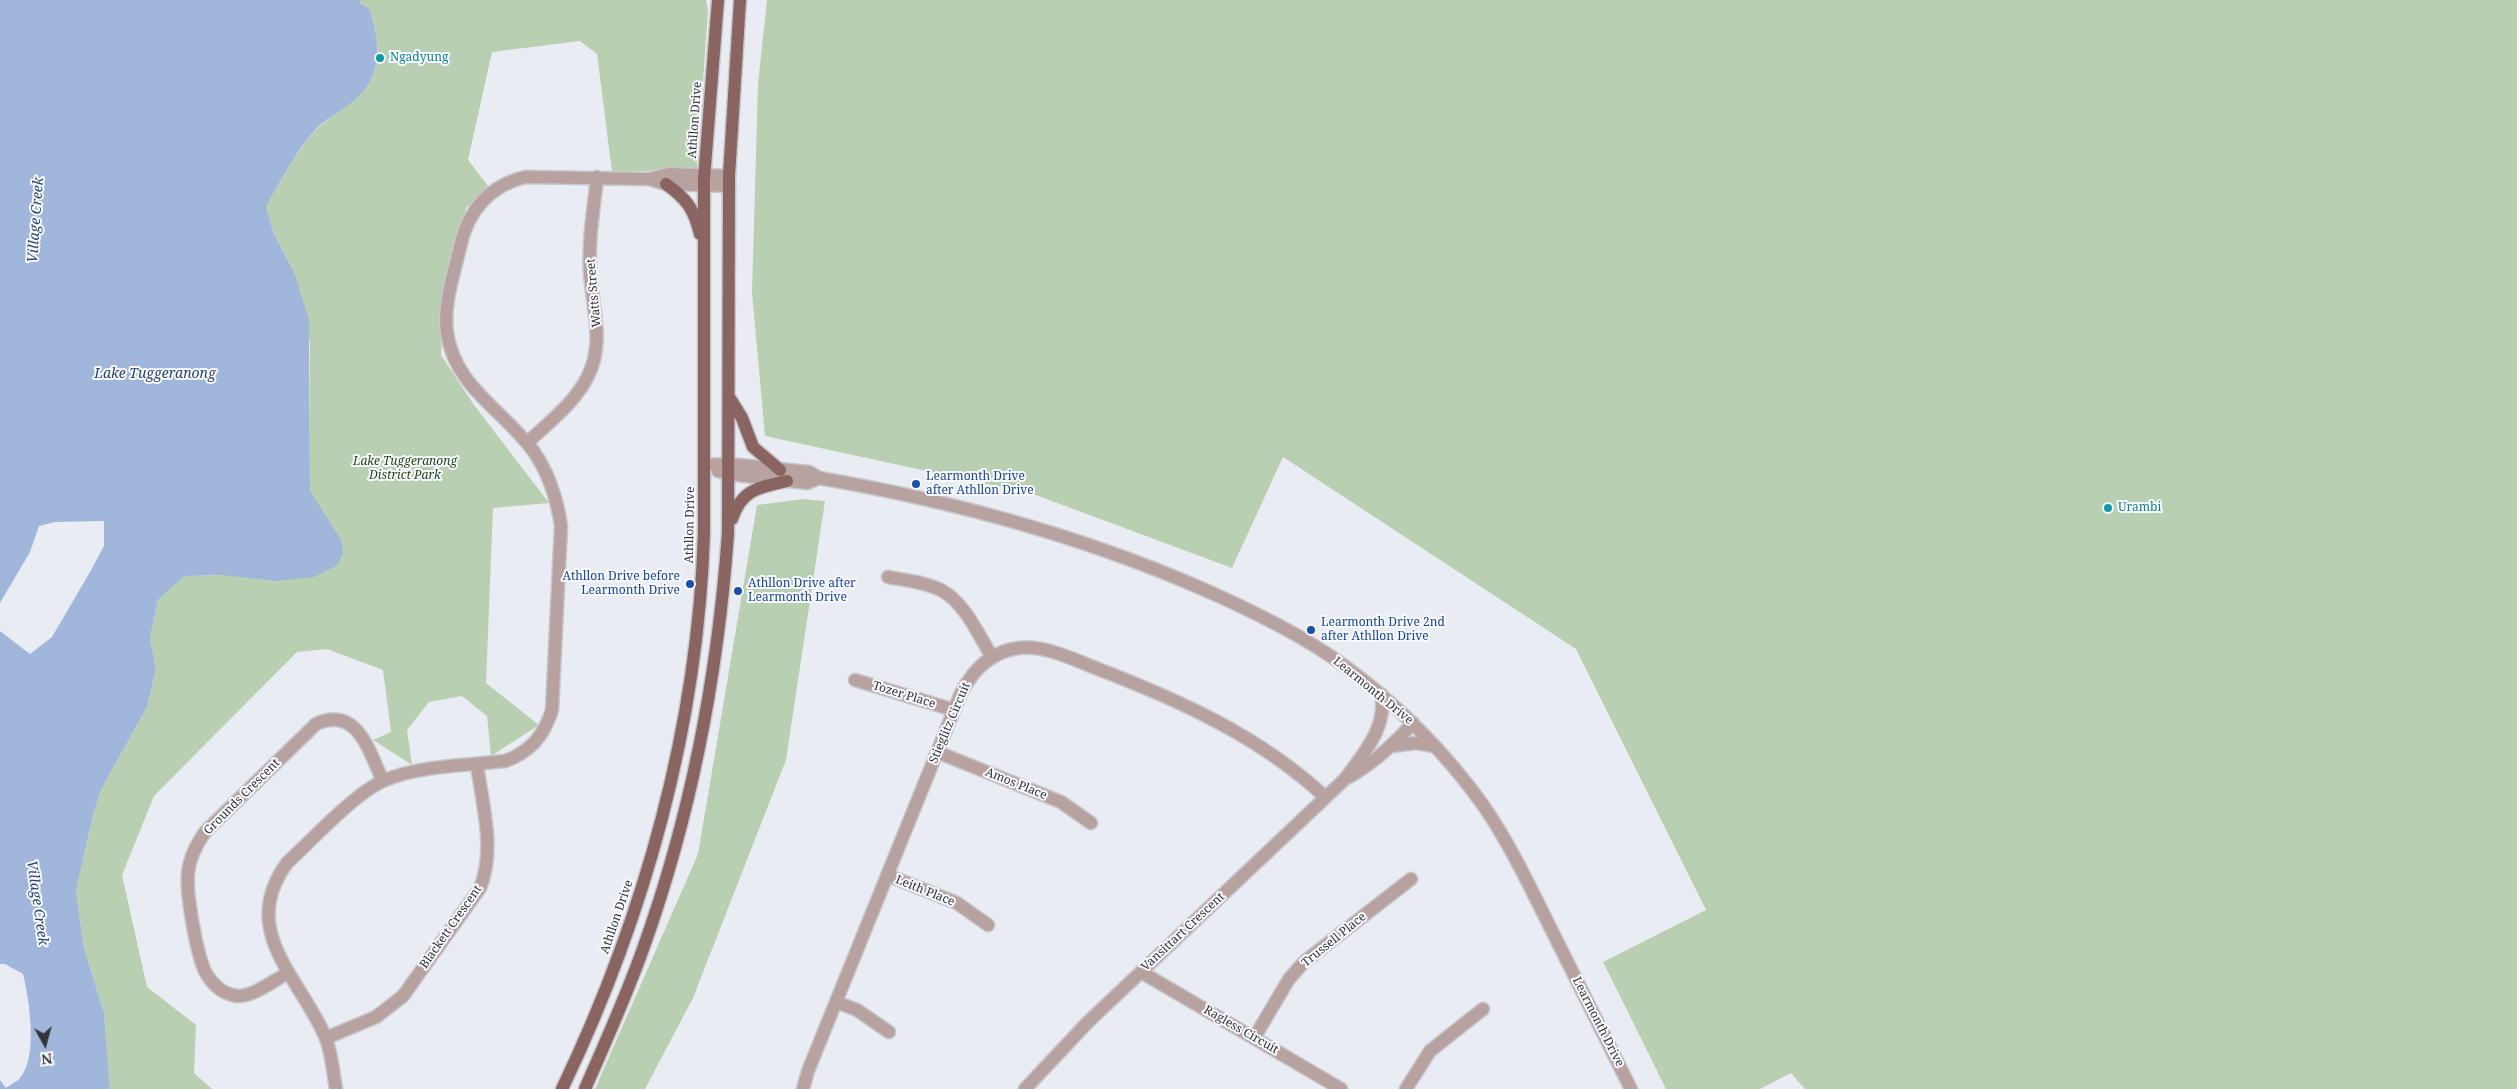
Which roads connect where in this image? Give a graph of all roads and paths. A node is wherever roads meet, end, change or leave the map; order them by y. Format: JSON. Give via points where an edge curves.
{"nodes":[{"id":1,"x":718,"y":0,"type":"edge"},
{"id":2,"x":740,"y":0,"type":"edge"},
{"id":3,"x":598,"y":177,"type":"junction"},
{"id":4,"x":649,"y":179,"type":"junction"},
{"id":5,"x":704,"y":180,"type":"junction"},
{"id":6,"x":729,"y":181,"type":"junction"},
{"id":7,"x":666,"y":184,"type":"junction"},
{"id":8,"x":704,"y":249,"type":"junction"},
{"id":9,"x":729,"y":397,"type":"junction"},
{"id":10,"x":527,"y":443,"type":"junction"},
{"id":11,"x":704,"y":465,"type":"junction"},
{"id":12,"x":729,"y":469,"type":"junction"},
{"id":13,"x":783,"y":475,"type":"junction"},
{"id":14,"x":728,"y":533,"type":"junction"},
{"id":15,"x":888,"y":577,"type":"dead end"},
{"id":16,"x":992,"y":657,"type":"junction"},
{"id":17,"x":855,"y":680,"type":"dead end"},
{"id":18,"x":1381,"y":694,"type":"junction"},
{"id":19,"x":954,"y":710,"type":"junction"},
{"id":20,"x":1413,"y":723,"type":"junction"},
{"id":21,"x":1392,"y":746,"type":"junction"},
{"id":22,"x":1434,"y":746,"type":"junction"},
{"id":23,"x":937,"y":752,"type":"junction"},
{"id":24,"x":477,"y":764,"type":"junction"},
{"id":25,"x":1345,"y":779,"type":"junction"},
{"id":26,"x":383,"y":781,"type":"junction"},
{"id":27,"x":1325,"y":798,"type":"junction"},
{"id":28,"x":1091,"y":823,"type":"dead end"},
{"id":29,"x":887,"y":875,"type":"junction"},
{"id":30,"x":1411,"y":879,"type":"dead end"},
{"id":31,"x":988,"y":925,"type":"dead end"},
{"id":32,"x":1141,"y":972,"type":"junction"},
{"id":33,"x":288,"y":973,"type":"junction"},
{"id":34,"x":836,"y":1002,"type":"junction"},
{"id":35,"x":1483,"y":1009,"type":"dead end"},
{"id":36,"x":889,"y":1032,"type":"dead end"},
{"id":37,"x":326,"y":1038,"type":"junction"},
{"id":38,"x":1254,"y":1038,"type":"junction"},
{"id":39,"x":336,"y":1089,"type":"edge"},
{"id":40,"x":562,"y":1089,"type":"edge"},
{"id":41,"x":585,"y":1089,"type":"edge"},
{"id":42,"x":803,"y":1089,"type":"edge"},
{"id":43,"x":1025,"y":1089,"type":"edge"},
{"id":44,"x":1341,"y":1089,"type":"edge"},
{"id":45,"x":1406,"y":1089,"type":"edge"},
{"id":46,"x":1631,"y":1089,"type":"edge"}],
"edges":[{"from":1,"to":5,"type":"main road","name":"Athllon Drive"},
{"from":2,"to":6,"type":"main road"},
{"from":3,"to":4,"type":"street"},
{"from":3,"to":10,"type":"street","name":"Watts Street","via":[[590,241],[590,272],[598,329],[592,369],[577,393]]},
{"from":3,"to":10,"type":"street","via":[[542,175],[508,181],[479,203],[462,238],[447,312],[450,350],[462,375]]},
{"from":4,"to":5,"type":"street","via":[[669,174]]},
{"from":4,"to":7,"type":"street"},
{"from":5,"to":6,"type":"street"},
{"from":5,"to":7,"type":"street"},
{"from":5,"to":8,"type":"main road","name":"Athllon Drive"},
{"from":6,"to":9,"type":"main road"},
{"from":7,"to":8,"type":"main road","via":[[683,196],[693,212]]},
{"from":8,"to":11,"type":"main road","name":"Athllon Drive"},
{"from":9,"to":12,"type":"main road"},
{"from":9,"to":13,"type":"main road","via":[[742,418],[753,447]]},
{"from":10,"to":24,"type":"street","via":[[546,471],[556,498],[561,526],[552,710],[542,734],[526,752],[505,761]]},
{"from":11,"to":12,"type":"street","name":"Learmonth Drive"},
{"from":11,"to":40,"type":"main road","name":"Athllon Drive","via":[[702,586],[682,729],[668,792],[632,918]]},
{"from":12,"to":13,"type":"street","name":"Learmonth Drive"},
{"from":12,"to":14,"type":"main road"},
{"from":13,"to":14,"type":"main road","via":[[747,494],[736,508]]},
{"from":13,"to":18,"type":"street","name":"Learmonth Drive","via":[[807,483],[819,478],[968,508],[1044,529],[1119,555],[1267,619],[1314,646]]},
{"from":14,"to":41,"type":"main road","via":[[713,673],[687,802],[643,949]]},
{"from":15,"to":16,"type":"street","via":[[940,590],[954,600]]},
{"from":16,"to":19,"type":"street","name":"Stieglitz Circuit","via":[[969,678]]},
{"from":16,"to":27,"type":"street","name":"Stieglitz Circuit","via":[[1017,648],[1034,648],[1118,676],[1235,731],[1273,755]]},
{"from":17,"to":19,"type":"street","name":"Tozer Place"},
{"from":18,"to":20,"type":"street","name":"Learmonth Drive"},
{"from":18,"to":25,"type":"street","name":"Vansittart Crescent","via":[[1383,712],[1378,726],[1368,747]]},
{"from":19,"to":23,"type":"street","name":"Stieglitz Circuit"},
{"from":20,"to":21,"type":"street","name":"Vansittart Crescent"},
{"from":20,"to":22,"type":"street","name":"Learmonth Drive"},
{"from":21,"to":22,"type":"street","via":[[1416,743]]},
{"from":21,"to":25,"type":"street","name":"Vansittart Crescent","via":[[1364,769]]},
{"from":22,"to":46,"type":"street","name":"Learmonth Drive","via":[[1481,802],[1505,840]]},
{"from":23,"to":28,"type":"street","name":"Amos Place","via":[[1061,802]]},
{"from":23,"to":29,"type":"street","name":"Stieglitz Circuit"},
{"from":24,"to":26,"type":"street","via":[[404,774]]},
{"from":24,"to":37,"type":"street","name":"Blackett Crescent","via":[[488,854],[480,888],[403,996],[376,1017]]},
{"from":25,"to":27,"type":"street","name":"Vansittart Crescent"},
{"from":26,"to":33,"type":"street","via":[[358,797],[287,863],[277,877],[270,894],[269,931]]},
{"from":26,"to":33,"type":"street","name":"Grounds Crescent","via":[[363,737],[354,727],[338,719],[327,719],[316,724],[205,832],[195,847],[187,891],[203,967],[213,984],[228,994],[244,995]]},
{"from":27,"to":32,"type":"street","name":"Vansittart Crescent"},
{"from":29,"to":31,"type":"street","name":"Leith Place","via":[[957,904]]},
{"from":29,"to":34,"type":"street","name":"Stieglitz Circuit"},
{"from":30,"to":38,"type":"street","name":"Trussell Place","via":[[1304,962],[1289,979]]},
{"from":32,"to":38,"type":"street","name":"Ragless Circuit"},
{"from":32,"to":43,"type":"street","name":"Vansittart Crescent","via":[[1052,1058]]},
{"from":33,"to":37,"type":"street"},
{"from":34,"to":36,"type":"street","via":[[857,1010]]},
{"from":34,"to":42,"type":"street","name":"Stieglitz Circuit"},
{"from":35,"to":45,"type":"street","via":[[1430,1051]]},
{"from":37,"to":39,"type":"street"},
{"from":38,"to":44,"type":"street","name":"Ragless Circuit"}]}
